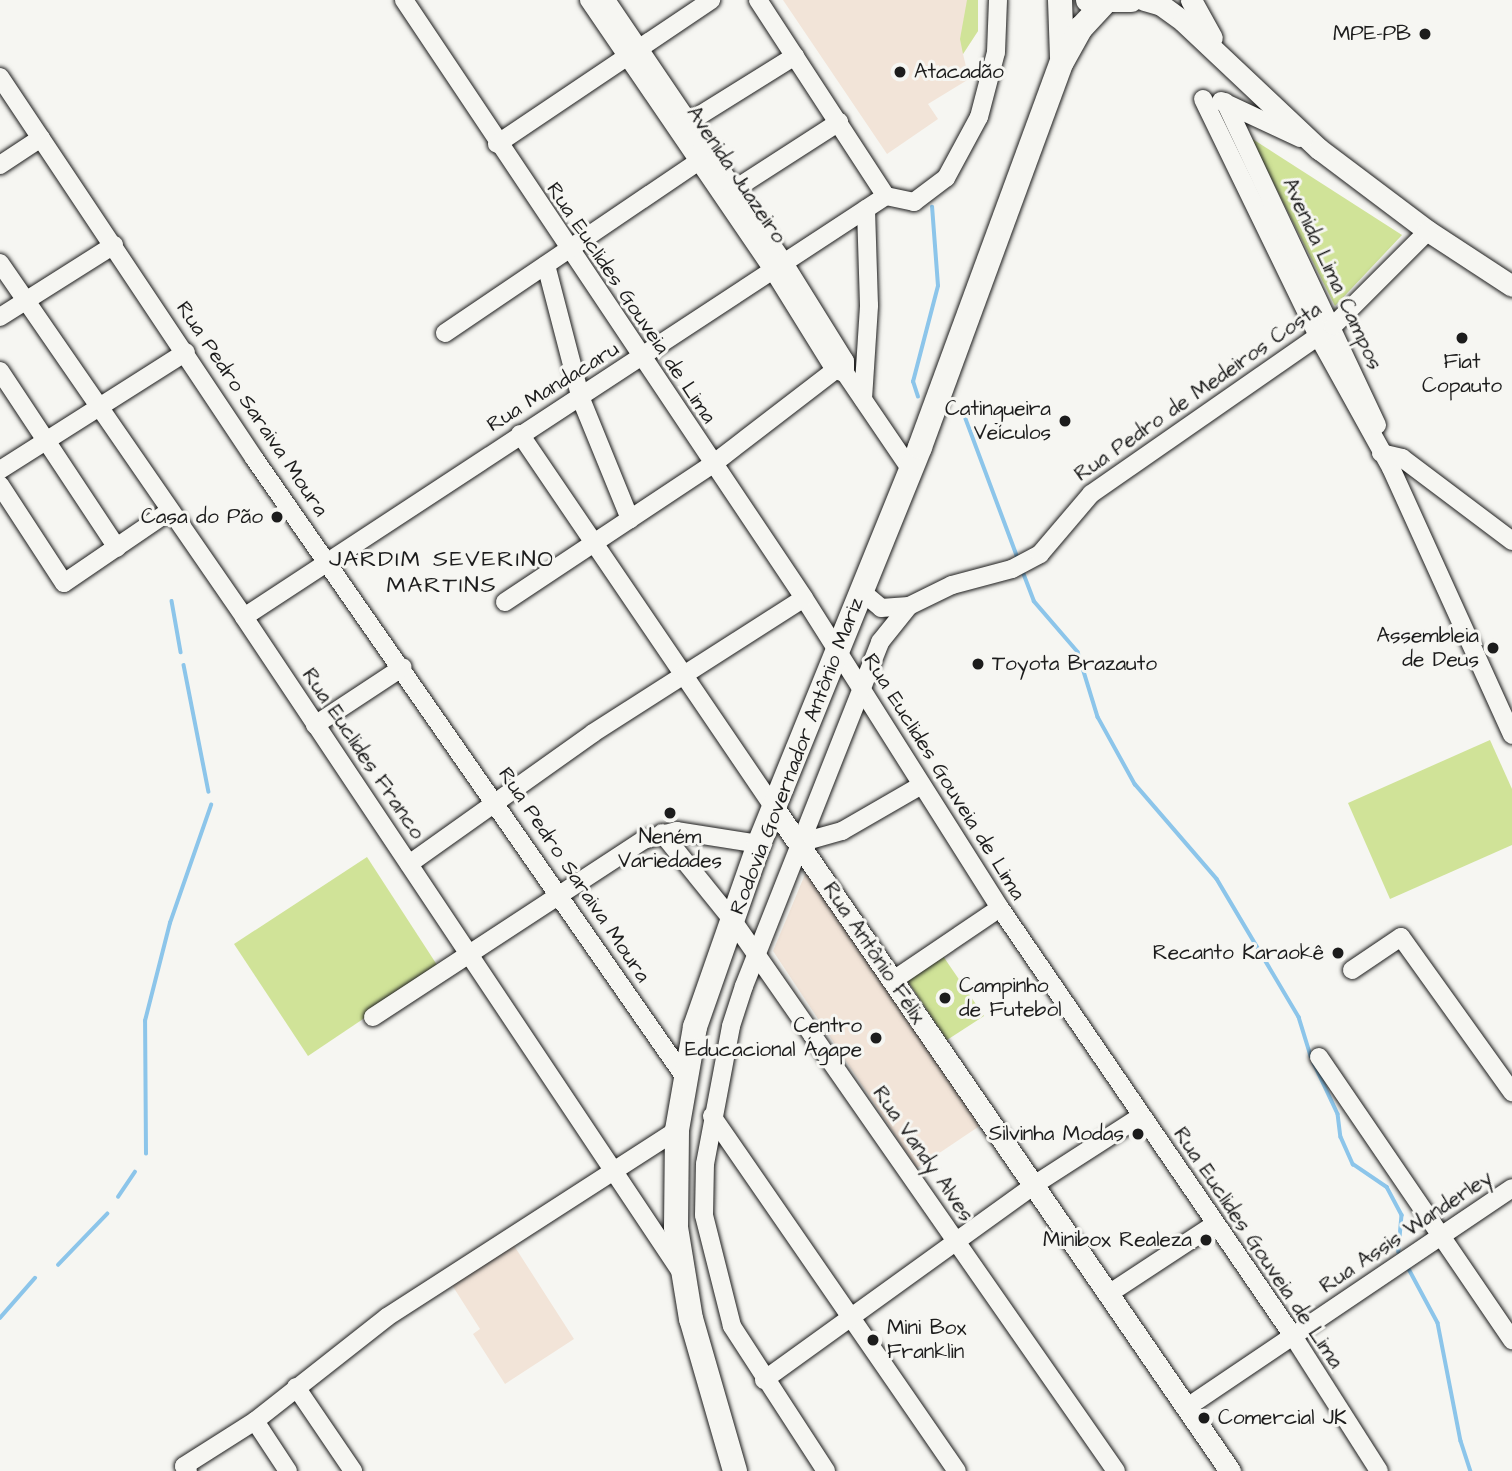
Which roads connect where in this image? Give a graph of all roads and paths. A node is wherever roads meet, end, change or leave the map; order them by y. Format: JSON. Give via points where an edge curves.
{"nodes":[{"id":1,"x":589,"y":0,"type":"edge"},
{"id":2,"x":606,"y":0,"type":"edge"},
{"id":3,"x":711,"y":0,"type":"edge"},
{"id":4,"x":758,"y":0,"type":"edge"},
{"id":5,"x":998,"y":0,"type":"edge"},
{"id":6,"x":1060,"y":0,"type":"edge"},
{"id":7,"x":1131,"y":0,"type":"edge"},
{"id":8,"x":1144,"y":0,"type":"edge"},
{"id":9,"x":1191,"y":0,"type":"edge"},
{"id":10,"x":1096,"y":2,"type":"edge"},
{"id":11,"x":405,"y":5,"type":"edge"},
{"id":12,"x":634,"y":53,"type":"junction"},
{"id":13,"x":795,"y":56,"type":"junction"},
{"id":14,"x":1062,"y":62,"type":"junction"},
{"id":15,"x":1233,"y":68,"type":"junction"},
{"id":16,"x":0,"y":77,"type":"edge"},
{"id":17,"x":1225,"y":102,"type":"junction"},
{"id":18,"x":689,"y":122,"type":"junction"},
{"id":19,"x":839,"y":122,"type":"junction"},
{"id":20,"x":41,"y":138,"type":"junction"},
{"id":21,"x":497,"y":144,"type":"junction"},
{"id":22,"x":1319,"y":149,"type":"junction"},
{"id":23,"x":699,"y":160,"type":"junction"},
{"id":24,"x":0,"y":165,"type":"edge"},
{"id":25,"x":735,"y":189,"type":"junction"},
{"id":26,"x":890,"y":198,"type":"junction"},
{"id":27,"x":866,"y":209,"type":"junction"},
{"id":28,"x":1268,"y":211,"type":"junction"},
{"id":29,"x":1428,"y":231,"type":"junction"},
{"id":30,"x":114,"y":245,"type":"junction"},
{"id":31,"x":568,"y":249,"type":"junction"},
{"id":32,"x":0,"y":263,"type":"edge"},
{"id":33,"x":546,"y":265,"type":"junction"},
{"id":34,"x":779,"y":267,"type":"junction"},
{"id":35,"x":1512,"y":286,"type":"edge"},
{"id":36,"x":28,"y":302,"type":"junction"},
{"id":37,"x":0,"y":317,"type":"edge"},
{"id":38,"x":445,"y":332,"type":"dead end"},
{"id":39,"x":1326,"y":332,"type":"junction"},
{"id":40,"x":186,"y":352,"type":"junction"},
{"id":41,"x":641,"y":359,"type":"junction"},
{"id":42,"x":840,"y":371,"type":"junction"},
{"id":43,"x":0,"y":372,"type":"edge"},
{"id":44,"x":580,"y":399,"type":"junction"},
{"id":45,"x":863,"y":399,"type":"junction"},
{"id":46,"x":99,"y":407,"type":"junction"},
{"id":47,"x":520,"y":434,"type":"junction"},
{"id":48,"x":45,"y":441,"type":"junction"},
{"id":49,"x":1387,"y":458,"type":"junction"},
{"id":50,"x":713,"y":464,"type":"junction"},
{"id":51,"x":0,"y":470,"type":"edge"},
{"id":52,"x":911,"y":470,"type":"junction"},
{"id":53,"x":0,"y":485,"type":"edge"},
{"id":54,"x":168,"y":512,"type":"junction"},
{"id":55,"x":629,"y":519,"type":"junction"},
{"id":56,"x":595,"y":541,"type":"junction"},
{"id":57,"x":1512,"y":541,"type":"edge"},
{"id":58,"x":117,"y":548,"type":"junction"},
{"id":59,"x":328,"y":562,"type":"junction"},
{"id":60,"x":861,"y":591,"type":"junction"},
{"id":61,"x":804,"y":598,"type":"junction"},
{"id":62,"x":505,"y":602,"type":"dead end"},
{"id":63,"x":909,"y":606,"type":"junction"},
{"id":64,"x":244,"y":617,"type":"junction"},
{"id":65,"x":837,"y":651,"type":"junction"},
{"id":66,"x":403,"y":667,"type":"junction"},
{"id":67,"x":686,"y":675,"type":"junction"},
{"id":68,"x":860,"y":688,"type":"junction"},
{"id":69,"x":315,"y":725,"type":"junction"},
{"id":70,"x":1512,"y":735,"type":"edge"},
{"id":71,"x":920,"y":786,"type":"junction"},
{"id":72,"x":498,"y":804,"type":"junction"},
{"id":73,"x":774,"y":807,"type":"junction"},
{"id":74,"x":662,"y":833,"type":"junction"},
{"id":75,"x":799,"y":843,"type":"junction"},
{"id":76,"x":759,"y":844,"type":"junction"},
{"id":77,"x":409,"y":864,"type":"junction"},
{"id":78,"x":560,"y":894,"type":"junction"},
{"id":79,"x":1000,"y":908,"type":"junction"},
{"id":80,"x":733,"y":921,"type":"junction"},
{"id":81,"x":469,"y":952,"type":"junction"},
{"id":82,"x":758,"y":956,"type":"junction"},
{"id":83,"x":1352,"y":970,"type":"dead end"},
{"id":84,"x":891,"y":981,"type":"junction"},
{"id":85,"x":373,"y":1017,"type":"dead end"},
{"id":86,"x":1319,"y":1057,"type":"dead end"},
{"id":87,"x":684,"y":1076,"type":"junction"},
{"id":88,"x":1512,"y":1092,"type":"edge"},
{"id":89,"x":1141,"y":1115,"type":"junction"},
{"id":90,"x":712,"y":1116,"type":"junction"},
{"id":91,"x":677,"y":1130,"type":"junction"},
{"id":92,"x":616,"y":1170,"type":"junction"},
{"id":93,"x":1034,"y":1185,"type":"junction"},
{"id":94,"x":1512,"y":1188,"type":"edge"},
{"id":95,"x":1215,"y":1224,"type":"junction"},
{"id":96,"x":1441,"y":1236,"type":"junction"},
{"id":97,"x":957,"y":1243,"type":"junction"},
{"id":98,"x":683,"y":1275,"type":"junction"},
{"id":99,"x":1110,"y":1293,"type":"junction"},
{"id":100,"x":852,"y":1320,"type":"junction"},
{"id":101,"x":1293,"y":1336,"type":"junction"},
{"id":102,"x":1512,"y":1340,"type":"edge"},
{"id":103,"x":764,"y":1380,"type":"junction"},
{"id":104,"x":296,"y":1387,"type":"junction"},
{"id":105,"x":1186,"y":1408,"type":"junction"},
{"id":106,"x":255,"y":1420,"type":"junction"},
{"id":107,"x":188,"y":1471,"type":"edge"},
{"id":108,"x":288,"y":1471,"type":"edge"},
{"id":109,"x":353,"y":1471,"type":"edge"},
{"id":110,"x":735,"y":1471,"type":"edge"},
{"id":111,"x":826,"y":1471,"type":"edge"},
{"id":112,"x":957,"y":1471,"type":"edge"},
{"id":113,"x":1116,"y":1471,"type":"edge"},
{"id":114,"x":1230,"y":1471,"type":"edge"},
{"id":115,"x":1379,"y":1471,"type":"edge"}],
"edges":[{"from":1,"to":12,"type":"street","name":"Avenida Juazeiro"},
{"from":2,"to":12,"type":"street","name":"Avenida Juazeiro"},
{"from":3,"to":12,"type":"street"},
{"from":4,"to":13,"type":"street"},
{"from":5,"to":26,"type":"street","name":"Rua Mandacaru","via":[[991,75],[971,132],[937,187],[914,202]]},
{"from":6,"to":14,"type":"highway","name":"Rodovia Governador Antônio Mariz"},
{"from":7,"to":10,"type":"highway"},
{"from":8,"to":15,"type":"main road","via":[[1172,11]]},
{"from":9,"to":15,"type":"main road"},
{"from":10,"to":14,"type":"highway","name":"Rodovia Governador Antônio Mariz"},
{"from":11,"to":21,"type":"street","name":"Rua Euclides Gouveia de Lima"},
{"from":12,"to":18,"type":"street","name":"Avenida Juazeiro"},
{"from":12,"to":21,"type":"street"},
{"from":12,"to":23,"type":"street","name":"Avenida Juazeiro"},
{"from":13,"to":18,"type":"street"},
{"from":13,"to":19,"type":"street"},
{"from":14,"to":52,"type":"highway","name":"Rodovia Governador Antônio Mariz"},
{"from":15,"to":22,"type":"main road"},
{"from":16,"to":20,"type":"street","name":"Rua Pedro Saraiva Moura"},
{"from":17,"to":22,"type":"street"},
{"from":17,"to":28,"type":"street","name":"Avenida Lima Campos"},
{"from":17,"to":28,"type":"street","name":"Avenida Lima Campos","via":[[1203,99]]},
{"from":18,"to":25,"type":"street","name":"Avenida Juazeiro"},
{"from":19,"to":25,"type":"street"},
{"from":19,"to":26,"type":"street"},
{"from":20,"to":24,"type":"street"},
{"from":20,"to":30,"type":"street","name":"Rua Pedro Saraiva Moura"},
{"from":21,"to":31,"type":"street","name":"Rua Euclides Gouveia de Lima"},
{"from":22,"to":29,"type":"main road"},
{"from":23,"to":31,"type":"street"},
{"from":23,"to":34,"type":"street","name":"Avenida Juazeiro"},
{"from":25,"to":34,"type":"street","name":"Avenida Juazeiro"},
{"from":26,"to":27,"type":"street","name":"Rua Mandacaru"},
{"from":27,"to":34,"type":"street","name":"Rua Mandacaru"},
{"from":27,"to":45,"type":"street","via":[[869,305]]},
{"from":28,"to":39,"type":"street","name":"Avenida Lima Campos"},
{"from":29,"to":35,"type":"main road"},
{"from":29,"to":39,"type":"street","name":"Rua Pedro de Medeiros Costa"},
{"from":30,"to":36,"type":"street"},
{"from":30,"to":40,"type":"street","name":"Rua Pedro Saraiva Moura"},
{"from":31,"to":33,"type":"street"},
{"from":31,"to":41,"type":"street","name":"Rua Euclides Gouveia de Lima"},
{"from":32,"to":36,"type":"street","name":"Rua Euclides Franco"},
{"from":33,"to":38,"type":"street"},
{"from":33,"to":44,"type":"street"},
{"from":34,"to":41,"type":"street","name":"Rua Mandacaru"},
{"from":34,"to":42,"type":"street","name":"Avenida Juazeiro"},
{"from":36,"to":37,"type":"street"},
{"from":36,"to":46,"type":"street","name":"Rua Euclides Franco"},
{"from":39,"to":49,"type":"street","name":"Avenida Lima Campos"},
{"from":39,"to":63,"type":"street","name":"Rua Pedro de Medeiros Costa","via":[[1091,494],[1051,542],[1019,566],[952,585]]},
{"from":40,"to":46,"type":"street"},
{"from":40,"to":59,"type":"street","name":"Rua Pedro Saraiva Moura"},
{"from":41,"to":44,"type":"street","name":"Rua Mandacaru"},
{"from":41,"to":50,"type":"street","name":"Rua Euclides Gouveia de Lima"},
{"from":42,"to":45,"type":"street","name":"Avenida Juazeiro"},
{"from":42,"to":50,"type":"street"},
{"from":43,"to":48,"type":"street"},
{"from":44,"to":47,"type":"street","name":"Rua Mandacaru"},
{"from":44,"to":55,"type":"street"},
{"from":45,"to":52,"type":"street","name":"Avenida Juazeiro"},
{"from":46,"to":48,"type":"street"},
{"from":46,"to":54,"type":"street","name":"Rua Euclides Franco"},
{"from":47,"to":56,"type":"street","name":"Rua Antônio Félix"},
{"from":47,"to":59,"type":"street","name":"Rua Mandacaru"},
{"from":48,"to":51,"type":"street"},
{"from":48,"to":58,"type":"street"},
{"from":49,"to":57,"type":"street","via":[[1443,488]]},
{"from":49,"to":70,"type":"street","name":"Avenida Lima Campos"},
{"from":50,"to":55,"type":"street"},
{"from":50,"to":61,"type":"street","name":"Rua Euclides Gouveia de Lima"},
{"from":52,"to":60,"type":"highway","name":"Rodovia Governador Antônio Mariz"},
{"from":53,"to":58,"type":"street","via":[[64,583]]},
{"from":54,"to":58,"type":"street"},
{"from":54,"to":64,"type":"street","name":"Rua Euclides Franco"},
{"from":55,"to":56,"type":"street"},
{"from":56,"to":62,"type":"street"},
{"from":56,"to":67,"type":"street","name":"Rua Antônio Félix"},
{"from":59,"to":64,"type":"street","name":"Rua Mandacaru"},
{"from":59,"to":66,"type":"street","name":"Rua Pedro Saraiva Moura"},
{"from":60,"to":63,"type":"street","via":[[881,608]]},
{"from":60,"to":65,"type":"highway","name":"Rodovia Governador Antônio Mariz"},
{"from":61,"to":65,"type":"street","name":"Rua Euclides Gouveia de Lima"},
{"from":61,"to":67,"type":"street"},
{"from":63,"to":68,"type":"street","name":"Rua Pedro de Medeiros Costa","via":[[880,642]]},
{"from":64,"to":69,"type":"street","name":"Rua Euclides Franco"},
{"from":65,"to":68,"type":"street","name":"Rua Euclides Gouveia de Lima"},
{"from":65,"to":73,"type":"highway","name":"Rodovia Governador Antônio Mariz"},
{"from":66,"to":69,"type":"street"},
{"from":66,"to":72,"type":"street","name":"Rua Pedro Saraiva Moura"},
{"from":67,"to":72,"type":"street","via":[[593,733]]},
{"from":67,"to":73,"type":"street","name":"Rua Antônio Félix"},
{"from":68,"to":71,"type":"street","name":"Rua Euclides Gouveia de Lima"},
{"from":68,"to":75,"type":"street"},
{"from":69,"to":77,"type":"street","name":"Rua Euclides Franco"},
{"from":71,"to":75,"type":"street","via":[[842,831]]},
{"from":71,"to":79,"type":"street","name":"Rua Euclides Gouveia de Lima"},
{"from":72,"to":77,"type":"street"},
{"from":72,"to":78,"type":"street","name":"Rua Pedro Saraiva Moura"},
{"from":73,"to":75,"type":"main road","name":"Rua Antônio Félix"},
{"from":73,"to":76,"type":"highway","name":"Rodovia Governador Antônio Mariz"},
{"from":74,"to":76,"type":"street","via":[[720,835]]},
{"from":74,"to":78,"type":"street","via":[[623,852]]},
{"from":74,"to":80,"type":"street","name":"Rua Vandy Alves"},
{"from":75,"to":82,"type":"street"},
{"from":75,"to":84,"type":"main road","name":"Rua Antônio Félix"},
{"from":76,"to":80,"type":"highway","name":"Rodovia Governador Antônio Mariz"},
{"from":77,"to":81,"type":"street","name":"Rua Euclides Franco"},
{"from":78,"to":81,"type":"street"},
{"from":78,"to":87,"type":"street","name":"Rua Pedro Saraiva Moura"},
{"from":79,"to":84,"type":"street"},
{"from":79,"to":89,"type":"street","name":"Rua Euclides Gouveia de Lima"},
{"from":80,"to":82,"type":"street","name":"Rua Vandy Alves"},
{"from":80,"to":87,"type":"highway","name":"Rodovia Governador Antônio Mariz","via":[[708,987]]},
{"from":81,"to":85,"type":"street"},
{"from":81,"to":92,"type":"street","name":"Rua Euclides Franco"},
{"from":82,"to":90,"type":"street","via":[[731,1026]]},
{"from":82,"to":97,"type":"street","name":"Rua Vandy Alves"},
{"from":83,"to":88,"type":"street","via":[[1401,937]]},
{"from":84,"to":93,"type":"main road","name":"Rua Antônio Félix"},
{"from":86,"to":96,"type":"street"},
{"from":87,"to":91,"type":"highway","name":"Rodovia Governador Antônio Mariz"},
{"from":89,"to":93,"type":"street"},
{"from":89,"to":95,"type":"street","name":"Rua Euclides Gouveia de Lima"},
{"from":90,"to":100,"type":"street"},
{"from":90,"to":103,"type":"street","via":[[704,1215],[732,1326]]},
{"from":91,"to":92,"type":"street"},
{"from":91,"to":98,"type":"highway","name":"Rodovia Governador Antônio Mariz","via":[[674,1183]]},
{"from":92,"to":98,"type":"street","name":"Rua Euclides Franco"},
{"from":92,"to":104,"type":"street","via":[[387,1317]]},
{"from":93,"to":97,"type":"street"},
{"from":93,"to":99,"type":"main road","name":"Rua Antônio Félix"},
{"from":94,"to":96,"type":"street","name":"Rua Assis Wanderley"},
{"from":95,"to":99,"type":"street"},
{"from":95,"to":101,"type":"street","name":"Rua Euclides Gouveia de Lima"},
{"from":96,"to":101,"type":"street","name":"Rua Assis Wanderley"},
{"from":96,"to":102,"type":"street"},
{"from":97,"to":100,"type":"street"},
{"from":97,"to":113,"type":"street","name":"Rua Vandy Alves"},
{"from":98,"to":110,"type":"highway","name":"Rodovia Governador Antônio Mariz"},
{"from":99,"to":105,"type":"main road","name":"Rua Antônio Félix"},
{"from":100,"to":103,"type":"street"},
{"from":100,"to":112,"type":"street"},
{"from":101,"to":105,"type":"street","name":"Rua Assis Wanderley"},
{"from":101,"to":115,"type":"street","name":"Rua Euclides Gouveia de Lima"},
{"from":103,"to":111,"type":"street"},
{"from":104,"to":106,"type":"street"},
{"from":104,"to":109,"type":"street"},
{"from":105,"to":114,"type":"main road","name":"Rua Antônio Félix"},
{"from":106,"to":107,"type":"street","via":[[184,1466]]},
{"from":106,"to":108,"type":"street"}]}
